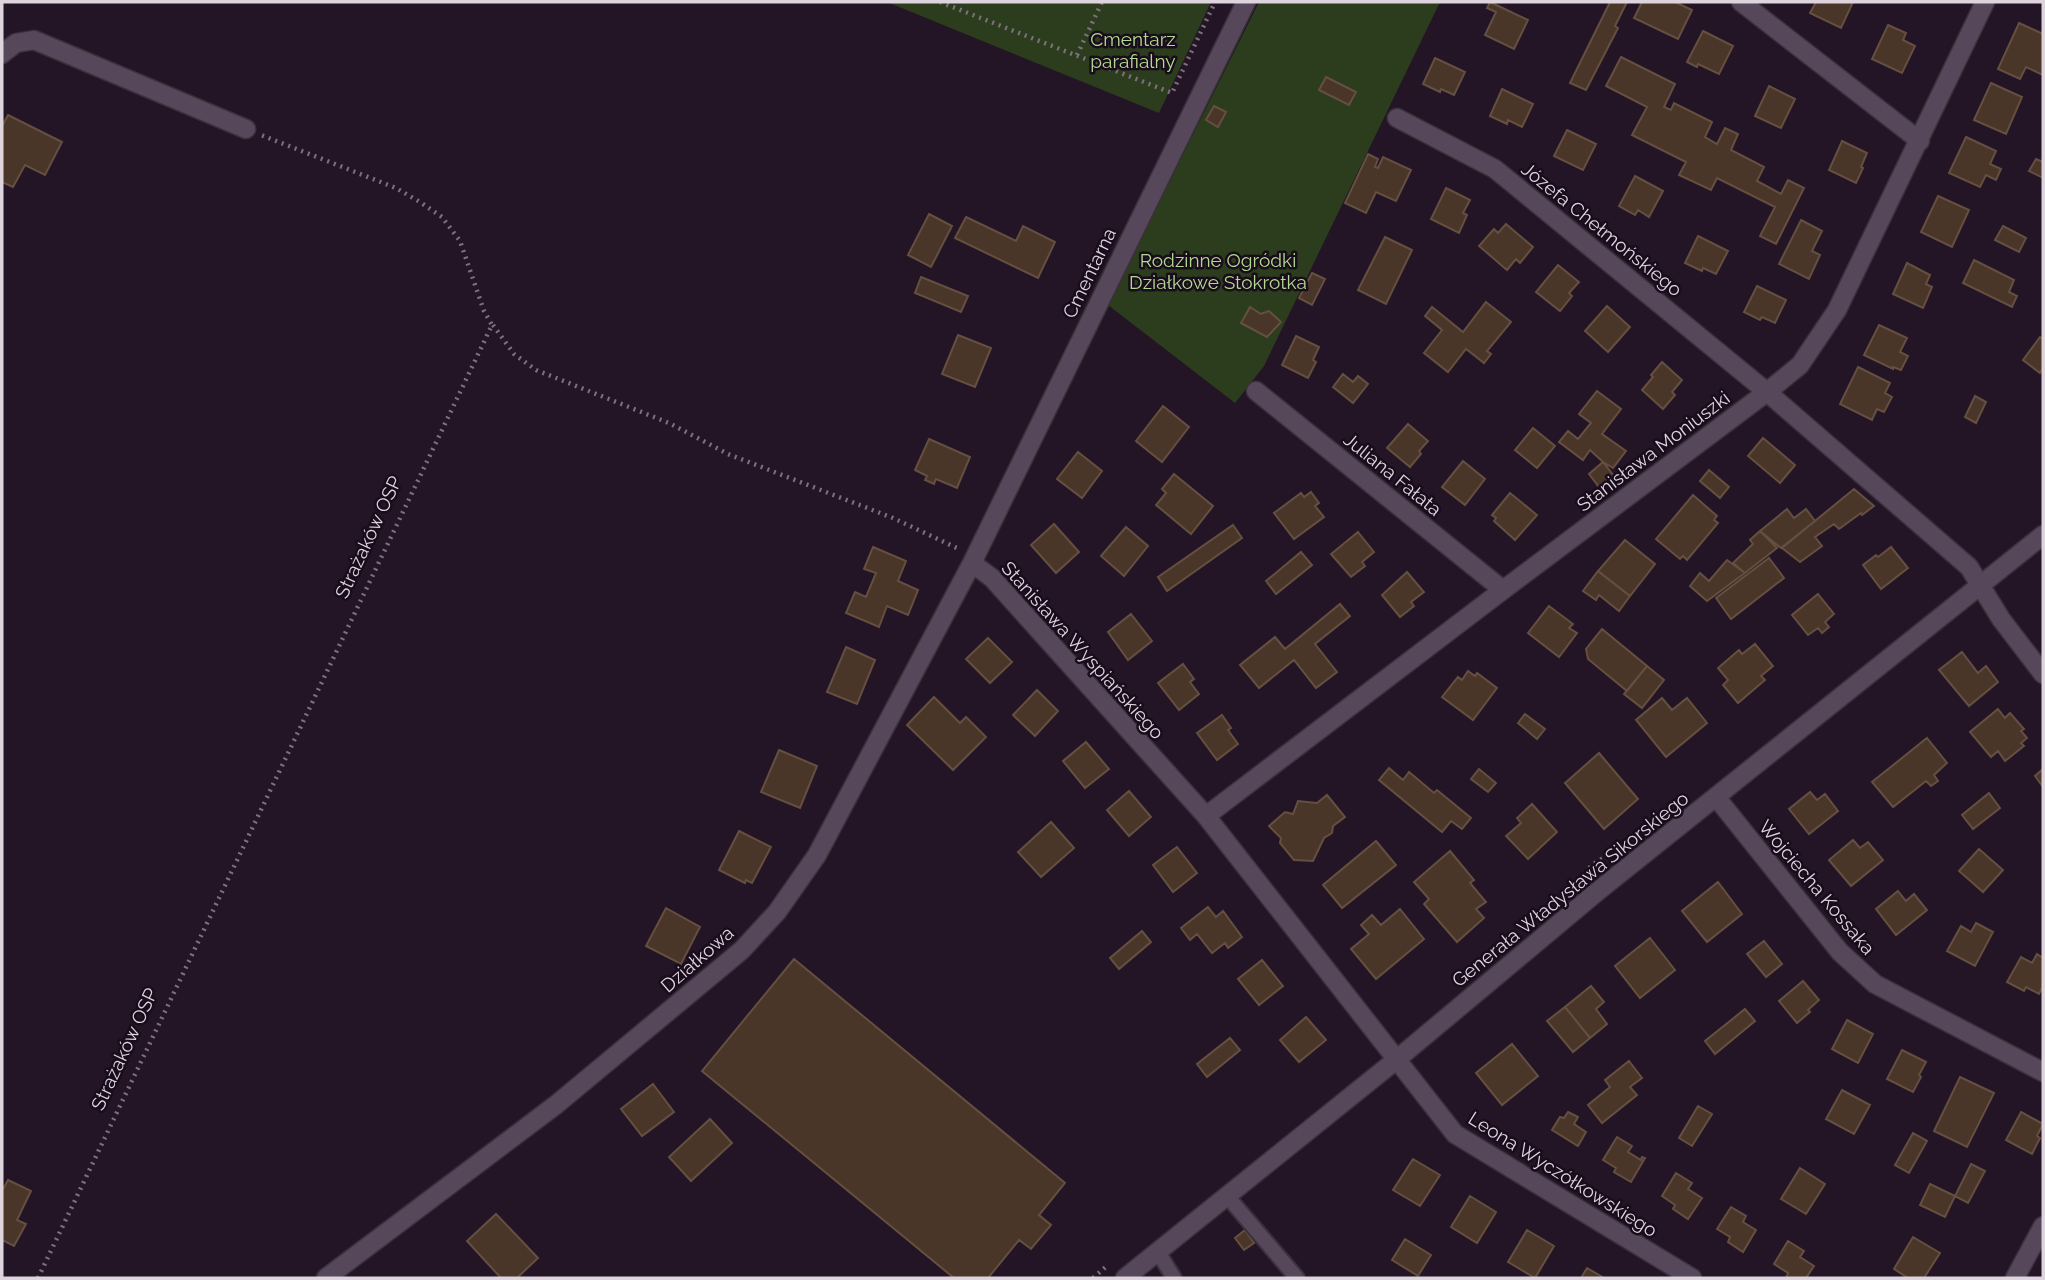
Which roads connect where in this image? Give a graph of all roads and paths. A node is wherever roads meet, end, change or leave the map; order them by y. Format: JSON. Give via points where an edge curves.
{"nodes":[{"id":1,"x":940,"y":2,"type":"edge"},
{"id":2,"x":1102,"y":2,"type":"edge"},
{"id":3,"x":1215,"y":2,"type":"edge"},
{"id":4,"x":1245,"y":2,"type":"edge"},
{"id":5,"x":1741,"y":2,"type":"edge"},
{"id":6,"x":1985,"y":2,"type":"edge"},
{"id":7,"x":2,"y":54,"type":"edge"},
{"id":8,"x":1077,"y":55,"type":"junction"},
{"id":9,"x":1397,"y":118,"type":"dead end"},
{"id":10,"x":246,"y":129,"type":"joint"},
{"id":11,"x":1920,"y":141,"type":"junction"},
{"id":12,"x":492,"y":325,"type":"junction"},
{"id":13,"x":1256,"y":391,"type":"dead end"},
{"id":14,"x":1767,"y":392,"type":"junction"},
{"id":15,"x":2043,"y":535,"type":"edge"},
{"id":16,"x":972,"y":563,"type":"junction"},
{"id":17,"x":1980,"y":587,"type":"junction"},
{"id":18,"x":1503,"y":590,"type":"junction"},
{"id":19,"x":2043,"y":674,"type":"edge"},
{"id":20,"x":1716,"y":797,"type":"junction"},
{"id":21,"x":1206,"y":816,"type":"junction"},
{"id":22,"x":1396,"y":1060,"type":"junction"},
{"id":23,"x":2043,"y":1072,"type":"edge"},
{"id":24,"x":1227,"y":1196,"type":"junction"},
{"id":25,"x":2043,"y":1226,"type":"edge"},
{"id":26,"x":1158,"y":1251,"type":"junction"},
{"id":27,"x":38,"y":1278,"type":"edge"},
{"id":28,"x":326,"y":1278,"type":"edge"},
{"id":29,"x":1125,"y":1278,"type":"edge"},
{"id":30,"x":1174,"y":1278,"type":"edge"},
{"id":31,"x":1297,"y":1278,"type":"edge"},
{"id":32,"x":1692,"y":1278,"type":"edge"},
{"id":33,"x":2015,"y":1278,"type":"edge"}],
"edges":[{"from":1,"to":8,"type":"path"},
{"from":2,"to":8,"type":"path"},
{"from":3,"to":8,"type":"path","via":[[1172,93]]},
{"from":4,"to":16,"type":"street","name":"Cmentarna"},
{"from":5,"to":11,"type":"street"},
{"from":6,"to":11,"type":"street","name":"Stanisława Moniuszki"},
{"from":7,"to":10,"type":"street","via":[[16,43],[34,40]]},
{"from":9,"to":14,"type":"street","name":"Józefa Chełmońskiego","via":[[1494,169]]},
{"from":10,"to":12,"type":"path","via":[[396,188],[442,217],[460,242]]},
{"from":11,"to":14,"type":"street","name":"Stanisława Moniuszki","via":[[1837,310],[1800,365]]},
{"from":12,"to":16,"type":"path","name":"Stanisława Wyspiańskiego","via":[[514,354],[536,370],[669,424],[728,454],[893,518],[957,547]]},
{"from":12,"to":27,"type":"path","name":"Strażaków OSP"},
{"from":13,"to":18,"type":"street","name":"Juliana Fałata"},
{"from":14,"to":17,"type":"street","name":"Józefa Chełmońskiego","via":[[1969,567]]},
{"from":14,"to":18,"type":"street","name":"Stanisława Moniuszki"},
{"from":15,"to":17,"type":"street","name":"Generała Władysława Sikorskiego"},
{"from":16,"to":21,"type":"street","name":"Stanisława Wyspiańskiego","via":[[992,578]]},
{"from":16,"to":28,"type":"street","name":"Działkowa","via":[[817,855],[777,912],[742,950],[557,1104]]},
{"from":17,"to":19,"type":"street","name":"Józefa Chełmońskiego"},
{"from":17,"to":20,"type":"street","name":"Generała Władysława Sikorskiego"},
{"from":18,"to":21,"type":"street","name":"Stanisława Moniuszki"},
{"from":20,"to":22,"type":"street","name":"Generała Władysława Sikorskiego"},
{"from":20,"to":23,"type":"street","name":"Wojciecha Kossaka","via":[[1840,951],[1875,984]]},
{"from":21,"to":22,"type":"street","name":"Stanisława Wyspiańskiego"},
{"from":22,"to":24,"type":"street","name":"Generała Władysława Sikorskiego"},
{"from":22,"to":32,"type":"street","name":"Leona Wyczółkowskiego","via":[[1455,1134]]},
{"from":24,"to":26,"type":"street","name":"Generała Władysława Sikorskiego"},
{"from":24,"to":31,"type":"lane"},
{"from":25,"to":33,"type":"street"},
{"from":26,"to":29,"type":"street","name":"Generała Władysława Sikorskiego"},
{"from":26,"to":30,"type":"lane"}]}
